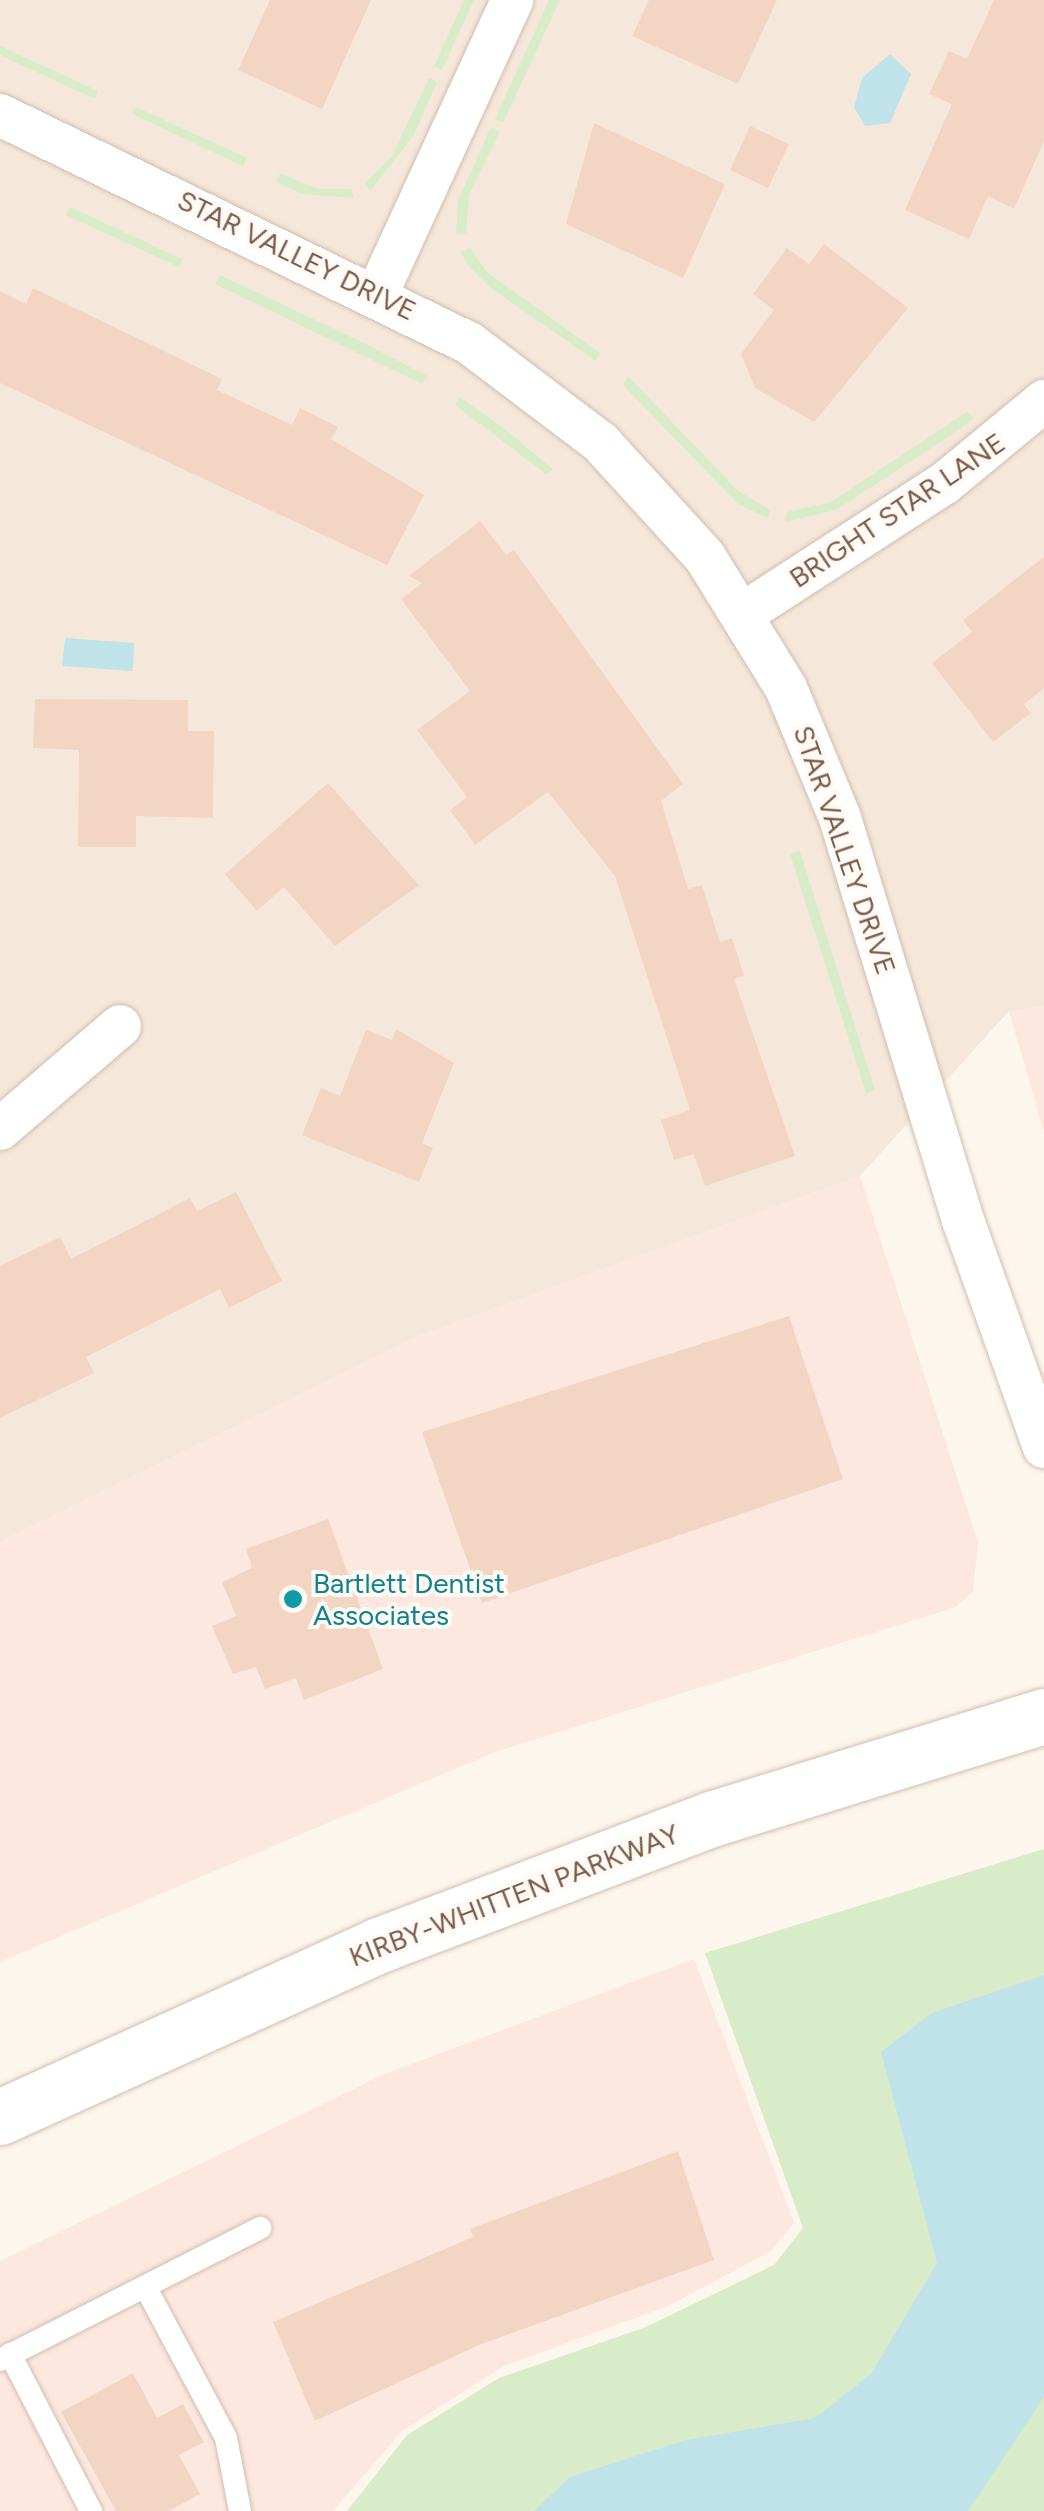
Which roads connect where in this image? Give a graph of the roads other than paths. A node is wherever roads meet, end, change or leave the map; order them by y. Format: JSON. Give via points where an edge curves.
{"nodes":[{"id":1,"x":512,"y":0,"type":"edge"},
{"id":2,"x":0,"y":115,"type":"edge"},
{"id":3,"x":378,"y":292,"type":"junction"},
{"id":4,"x":1044,"y":400,"type":"edge"},
{"id":5,"x":744,"y":613,"type":"junction"},
{"id":6,"x":120,"y":1026,"type":"dead end"},
{"id":7,"x":0,"y":1128,"type":"edge"},
{"id":8,"x":1044,"y":1447,"type":"edge"},
{"id":9,"x":1044,"y":1716,"type":"edge"},
{"id":10,"x":0,"y":2117,"type":"edge"},
{"id":11,"x":260,"y":2228,"type":"dead end"},
{"id":12,"x":146,"y":2288,"type":"junction"},
{"id":13,"x":5,"y":2357,"type":"edge"},
{"id":14,"x":91,"y":2511,"type":"edge"},
{"id":15,"x":240,"y":2511,"type":"edge"}],
"edges":[{"from":1,"to":3,"type":"street"},
{"from":2,"to":3,"type":"street","name":"STAR VALLEY DRIVE"},
{"from":3,"to":5,"type":"street","name":"STAR VALLEY DRIVE","via":[[468,344],[601,443]]},
{"from":4,"to":5,"type":"street","name":"BRIGHT STAR LANE","via":[[946,483]]},
{"from":5,"to":8,"type":"street","name":"STAR VALLEY DRIVE","via":[[840,818],[963,1220]]},
{"from":6,"to":7,"type":"street"},
{"from":9,"to":10,"type":"main road","name":"KIRBY-WHITTEN PARKWAY","via":[[711,1820],[434,1924]]},
{"from":11,"to":12,"type":"lane"},
{"from":12,"to":13,"type":"lane"},
{"from":12,"to":15,"type":"lane","via":[[226,2438]]},
{"from":13,"to":14,"type":"lane"}]}
